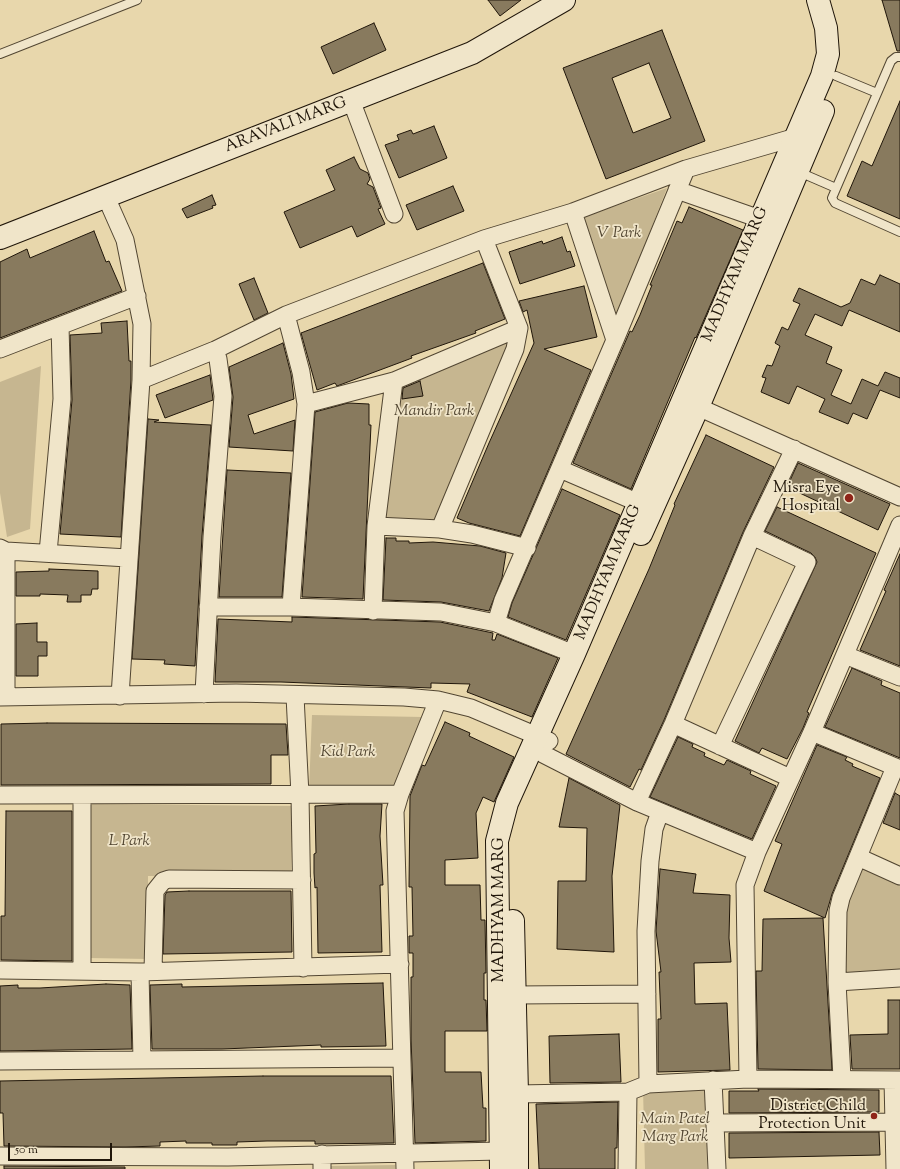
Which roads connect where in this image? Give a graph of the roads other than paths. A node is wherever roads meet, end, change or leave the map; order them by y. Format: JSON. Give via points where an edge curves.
{"nodes":[{"id":1,"x":137,"y":0,"type":"edge"},
{"id":2,"x":564,"y":0,"type":"edge"},
{"id":3,"x":818,"y":0,"type":"edge"},
{"id":4,"x":833,"y":0,"type":"edge"},
{"id":5,"x":0,"y":54,"type":"edge"},
{"id":6,"x":900,"y":57,"type":"edge"},
{"id":7,"x":836,"y":76,"type":"junction"},
{"id":8,"x":877,"y":93,"type":"junction"},
{"id":9,"x":351,"y":100,"type":"junction"},
{"id":10,"x":796,"y":137,"type":"junction"},
{"id":11,"x":686,"y":169,"type":"junction"},
{"id":12,"x":798,"y":171,"type":"junction"},
{"id":13,"x":836,"y":188,"type":"junction"},
{"id":14,"x":677,"y":190,"type":"junction"},
{"id":15,"x":106,"y":197,"type":"junction"},
{"id":16,"x":573,"y":212,"type":"junction"},
{"id":17,"x":394,"y":214,"type":"dead end"},
{"id":18,"x":760,"y":219,"type":"junction"},
{"id":19,"x":900,"y":232,"type":"edge"},
{"id":20,"x":0,"y":238,"type":"edge"},
{"id":21,"x":484,"y":239,"type":"junction"},
{"id":22,"x":137,"y":296,"type":"junction"},
{"id":23,"x":286,"y":315,"type":"junction"},
{"id":24,"x":60,"y":326,"type":"junction"},
{"id":25,"x":519,"y":328,"type":"junction"},
{"id":26,"x":615,"y":340,"type":"junction"},
{"id":27,"x":0,"y":349,"type":"edge"},
{"id":28,"x":215,"y":350,"type":"junction"},
{"id":29,"x":141,"y":380,"type":"junction"},
{"id":30,"x":394,"y":381,"type":"junction"},
{"id":31,"x":306,"y":404,"type":"junction"},
{"id":32,"x":698,"y":407,"type":"junction"},
{"id":33,"x":794,"y":449,"type":"junction"},
{"id":34,"x":560,"y":469,"type":"junction"},
{"id":35,"x":900,"y":497,"type":"edge"},
{"id":36,"x":638,"y":503,"type":"junction"},
{"id":37,"x":900,"y":525,"type":"edge"},
{"id":38,"x":376,"y":526,"type":"junction"},
{"id":39,"x":440,"y":529,"type":"junction"},
{"id":40,"x":752,"y":536,"type":"junction"},
{"id":41,"x":526,"y":548,"type":"junction"},
{"id":42,"x":3,"y":549,"type":"edge"},
{"id":43,"x":48,"y":553,"type":"junction"},
{"id":44,"x":128,"y":558,"type":"junction"},
{"id":45,"x":208,"y":607,"type":"junction"},
{"id":46,"x":291,"y":607,"type":"junction"},
{"id":47,"x":373,"y":611,"type":"junction"},
{"id":48,"x":496,"y":623,"type":"junction"},
{"id":49,"x":574,"y":654,"type":"junction"},
{"id":50,"x":845,"y":655,"type":"junction"},
{"id":51,"x":900,"y":677,"type":"edge"},
{"id":52,"x":204,"y":694,"type":"junction"},
{"id":53,"x":3,"y":696,"type":"edge"},
{"id":54,"x":120,"y":696,"type":"junction"},
{"id":55,"x":295,"y":696,"type":"junction"},
{"id":56,"x":438,"y":700,"type":"junction"},
{"id":57,"x":673,"y":724,"type":"junction"},
{"id":58,"x":812,"y":732,"type":"junction"},
{"id":59,"x":543,"y":743,"type":"junction"},
{"id":60,"x":720,"y":746,"type":"junction"},
{"id":61,"x":897,"y":768,"type":"edge"},
{"id":62,"x":790,"y":778,"type":"junction"},
{"id":63,"x":400,"y":794,"type":"junction"},
{"id":64,"x":82,"y":795,"type":"junction"},
{"id":65,"x":300,"y":795,"type":"junction"},
{"id":66,"x":0,"y":796,"type":"edge"},
{"id":67,"x":637,"y":802,"type":"junction"},
{"id":68,"x":660,"y":812,"type":"junction"},
{"id":69,"x":757,"y":852,"type":"junction"},
{"id":70,"x":858,"y":857,"type":"junction"},
{"id":71,"x":900,"y":876,"type":"edge"},
{"id":72,"x":302,"y":880,"type":"junction"},
{"id":73,"x":400,"y":964,"type":"junction"},
{"id":74,"x":303,"y":968,"type":"junction"},
{"id":75,"x":0,"y":970,"type":"edge"},
{"id":76,"x":82,"y":970,"type":"junction"},
{"id":77,"x":146,"y":971,"type":"junction"},
{"id":78,"x":900,"y":978,"type":"edge"},
{"id":79,"x":837,"y":982,"type":"junction"},
{"id":80,"x":647,"y":994,"type":"junction"},
{"id":81,"x":515,"y":995,"type":"junction"},
{"id":82,"x":401,"y":1058,"type":"junction"},
{"id":83,"x":142,"y":1060,"type":"junction"},
{"id":84,"x":0,"y":1061,"type":"edge"},
{"id":85,"x":842,"y":1078,"type":"junction"},
{"id":86,"x":748,"y":1079,"type":"junction"},
{"id":87,"x":713,"y":1080,"type":"junction"},
{"id":88,"x":897,"y":1080,"type":"edge"},
{"id":89,"x":648,"y":1084,"type":"junction"},
{"id":90,"x":628,"y":1092,"type":"junction"},
{"id":91,"x":517,"y":1094,"type":"junction"},
{"id":92,"x":895,"y":1122,"type":"junction"},
{"id":93,"x":716,"y":1123,"type":"junction"},
{"id":94,"x":0,"y":1156,"type":"edge"},
{"id":95,"x":501,"y":1160,"type":"edge"},
{"id":96,"x":404,"y":1161,"type":"edge"},
{"id":97,"x":322,"y":1162,"type":"edge"},
{"id":98,"x":133,"y":1163,"type":"edge"},
{"id":99,"x":228,"y":1163,"type":"edge"},
{"id":100,"x":517,"y":1169,"type":"edge"},
{"id":101,"x":627,"y":1169,"type":"edge"},
{"id":102,"x":716,"y":1169,"type":"edge"},
{"id":103,"x":896,"y":1169,"type":"edge"}],
"edges":[{"from":1,"to":5,"type":"lane"},
{"from":2,"to":9,"type":"street","name":"ARAVALI MARG","via":[[472,53]]},
{"from":3,"to":10,"type":"street","name":"MADHYAM MARG","via":[[826,28],[828,54],[822,76]]},
{"from":4,"to":7,"type":"street","name":"MADHYAM MARG","via":[[840,30],[840,57]]},
{"from":6,"to":8,"type":"lane","via":[[891,61]]},
{"from":7,"to":8,"type":"lane"},
{"from":7,"to":12,"type":"street","name":"MADHYAM MARG"},
{"from":8,"to":13,"type":"lane"},
{"from":9,"to":15,"type":"street","name":"ARAVALI MARG"},
{"from":9,"to":17,"type":"street"},
{"from":10,"to":11,"type":"street"},
{"from":10,"to":18,"type":"street","name":"MADHYAM MARG"},
{"from":11,"to":14,"type":"street"},
{"from":11,"to":16,"type":"street"},
{"from":12,"to":13,"type":"lane"},
{"from":12,"to":32,"type":"street","name":"MADHYAM MARG"},
{"from":13,"to":19,"type":"lane","via":[[832,198],[835,203]]},
{"from":14,"to":18,"type":"street"},
{"from":14,"to":26,"type":"street"},
{"from":15,"to":20,"type":"street","name":"ARAVALI MARG"},
{"from":15,"to":22,"type":"street","via":[[125,240]]},
{"from":16,"to":21,"type":"street"},
{"from":16,"to":26,"type":"street"},
{"from":18,"to":36,"type":"street","name":"MADHYAM MARG"},
{"from":21,"to":23,"type":"street"},
{"from":21,"to":25,"type":"street"},
{"from":22,"to":24,"type":"street"},
{"from":22,"to":29,"type":"street","via":[[142,324]]},
{"from":23,"to":28,"type":"street"},
{"from":23,"to":31,"type":"street","via":[[302,372]]},
{"from":24,"to":27,"type":"street"},
{"from":24,"to":43,"type":"street","via":[[62,399]]},
{"from":25,"to":30,"type":"street"},
{"from":25,"to":39,"type":"street","via":[[515,349]]},
{"from":26,"to":34,"type":"street"},
{"from":28,"to":29,"type":"street"},
{"from":28,"to":45,"type":"street","via":[[223,396]]},
{"from":29,"to":44,"type":"street"},
{"from":30,"to":31,"type":"street"},
{"from":30,"to":38,"type":"street"},
{"from":31,"to":46,"type":"street"},
{"from":32,"to":33,"type":"street"},
{"from":32,"to":59,"type":"street","name":"MADHYAM MARG"},
{"from":33,"to":35,"type":"street"},
{"from":33,"to":40,"type":"street"},
{"from":34,"to":36,"type":"street"},
{"from":34,"to":41,"type":"street"},
{"from":36,"to":49,"type":"street","name":"MADHYAM MARG"},
{"from":37,"to":50,"type":"street"},
{"from":38,"to":39,"type":"street"},
{"from":38,"to":47,"type":"street"},
{"from":39,"to":41,"type":"street","via":[[472,534]]},
{"from":40,"to":57,"type":"street"},
{"from":40,"to":60,"type":"street","via":[[807,562]]},
{"from":41,"to":48,"type":"street","via":[[503,600]]},
{"from":42,"to":43,"type":"street"},
{"from":42,"to":53,"type":"street"},
{"from":43,"to":44,"type":"street"},
{"from":44,"to":54,"type":"street"},
{"from":45,"to":46,"type":"street"},
{"from":45,"to":52,"type":"street"},
{"from":46,"to":47,"type":"street"},
{"from":47,"to":48,"type":"street","via":[[441,612]]},
{"from":48,"to":49,"type":"street"},
{"from":49,"to":59,"type":"street","name":"MADHYAM MARG"},
{"from":50,"to":51,"type":"street"},
{"from":50,"to":58,"type":"street"},
{"from":52,"to":54,"type":"street"},
{"from":52,"to":55,"type":"street"},
{"from":53,"to":54,"type":"street"},
{"from":55,"to":56,"type":"street","via":[[404,697]]},
{"from":55,"to":65,"type":"street"},
{"from":56,"to":59,"type":"street","via":[[471,708]]},
{"from":56,"to":63,"type":"street"},
{"from":57,"to":60,"type":"street"},
{"from":57,"to":67,"type":"street"},
{"from":58,"to":61,"type":"street"},
{"from":58,"to":62,"type":"street"},
{"from":59,"to":67,"type":"street"},
{"from":59,"to":81,"type":"street","name":"MADHYAM MARG","via":[[519,807],[511,848]]},
{"from":59,"to":95,"type":"street","name":"MADHYAM MARG","via":[[507,804],[497,841]]},
{"from":60,"to":62,"type":"street"},
{"from":61,"to":70,"type":"street"},
{"from":62,"to":69,"type":"street"},
{"from":63,"to":65,"type":"street"},
{"from":63,"to":73,"type":"street","via":[[395,811]]},
{"from":64,"to":65,"type":"street"},
{"from":64,"to":66,"type":"street"},
{"from":64,"to":76,"type":"street"},
{"from":65,"to":72,"type":"street"},
{"from":67,"to":68,"type":"street"},
{"from":68,"to":69,"type":"street"},
{"from":68,"to":80,"type":"street","via":[[654,830],[650,861],[646,930]]},
{"from":69,"to":86,"type":"street","via":[[745,885]]},
{"from":70,"to":71,"type":"street"},
{"from":70,"to":79,"type":"street","via":[[838,911]]},
{"from":72,"to":74,"type":"street"},
{"from":72,"to":77,"type":"street","via":[[169,878],[163,881],[155,891]]},
{"from":73,"to":74,"type":"street"},
{"from":73,"to":82,"type":"street"},
{"from":74,"to":77,"type":"street"},
{"from":75,"to":76,"type":"street"},
{"from":76,"to":77,"type":"street"},
{"from":77,"to":83,"type":"street"},
{"from":78,"to":79,"type":"street"},
{"from":79,"to":85,"type":"street"},
{"from":80,"to":81,"type":"street"},
{"from":80,"to":89,"type":"street"},
{"from":81,"to":91,"type":"street","name":"MADHYAM MARG"},
{"from":82,"to":83,"type":"street"},
{"from":82,"to":96,"type":"street"},
{"from":83,"to":84,"type":"street"},
{"from":85,"to":86,"type":"street"},
{"from":85,"to":88,"type":"street"},
{"from":86,"to":87,"type":"street"},
{"from":87,"to":89,"type":"street"},
{"from":87,"to":93,"type":"street"},
{"from":88,"to":92,"type":"street"},
{"from":89,"to":90,"type":"street"},
{"from":90,"to":91,"type":"street"},
{"from":90,"to":101,"type":"street"},
{"from":91,"to":100,"type":"street","name":"MADHYAM MARG"},
{"from":92,"to":93,"type":"street"},
{"from":92,"to":103,"type":"street"},
{"from":93,"to":102,"type":"street"},
{"from":94,"to":98,"type":"street"},
{"from":95,"to":96,"type":"street"},
{"from":96,"to":97,"type":"street"},
{"from":97,"to":99,"type":"street"},
{"from":98,"to":99,"type":"street"}]}
